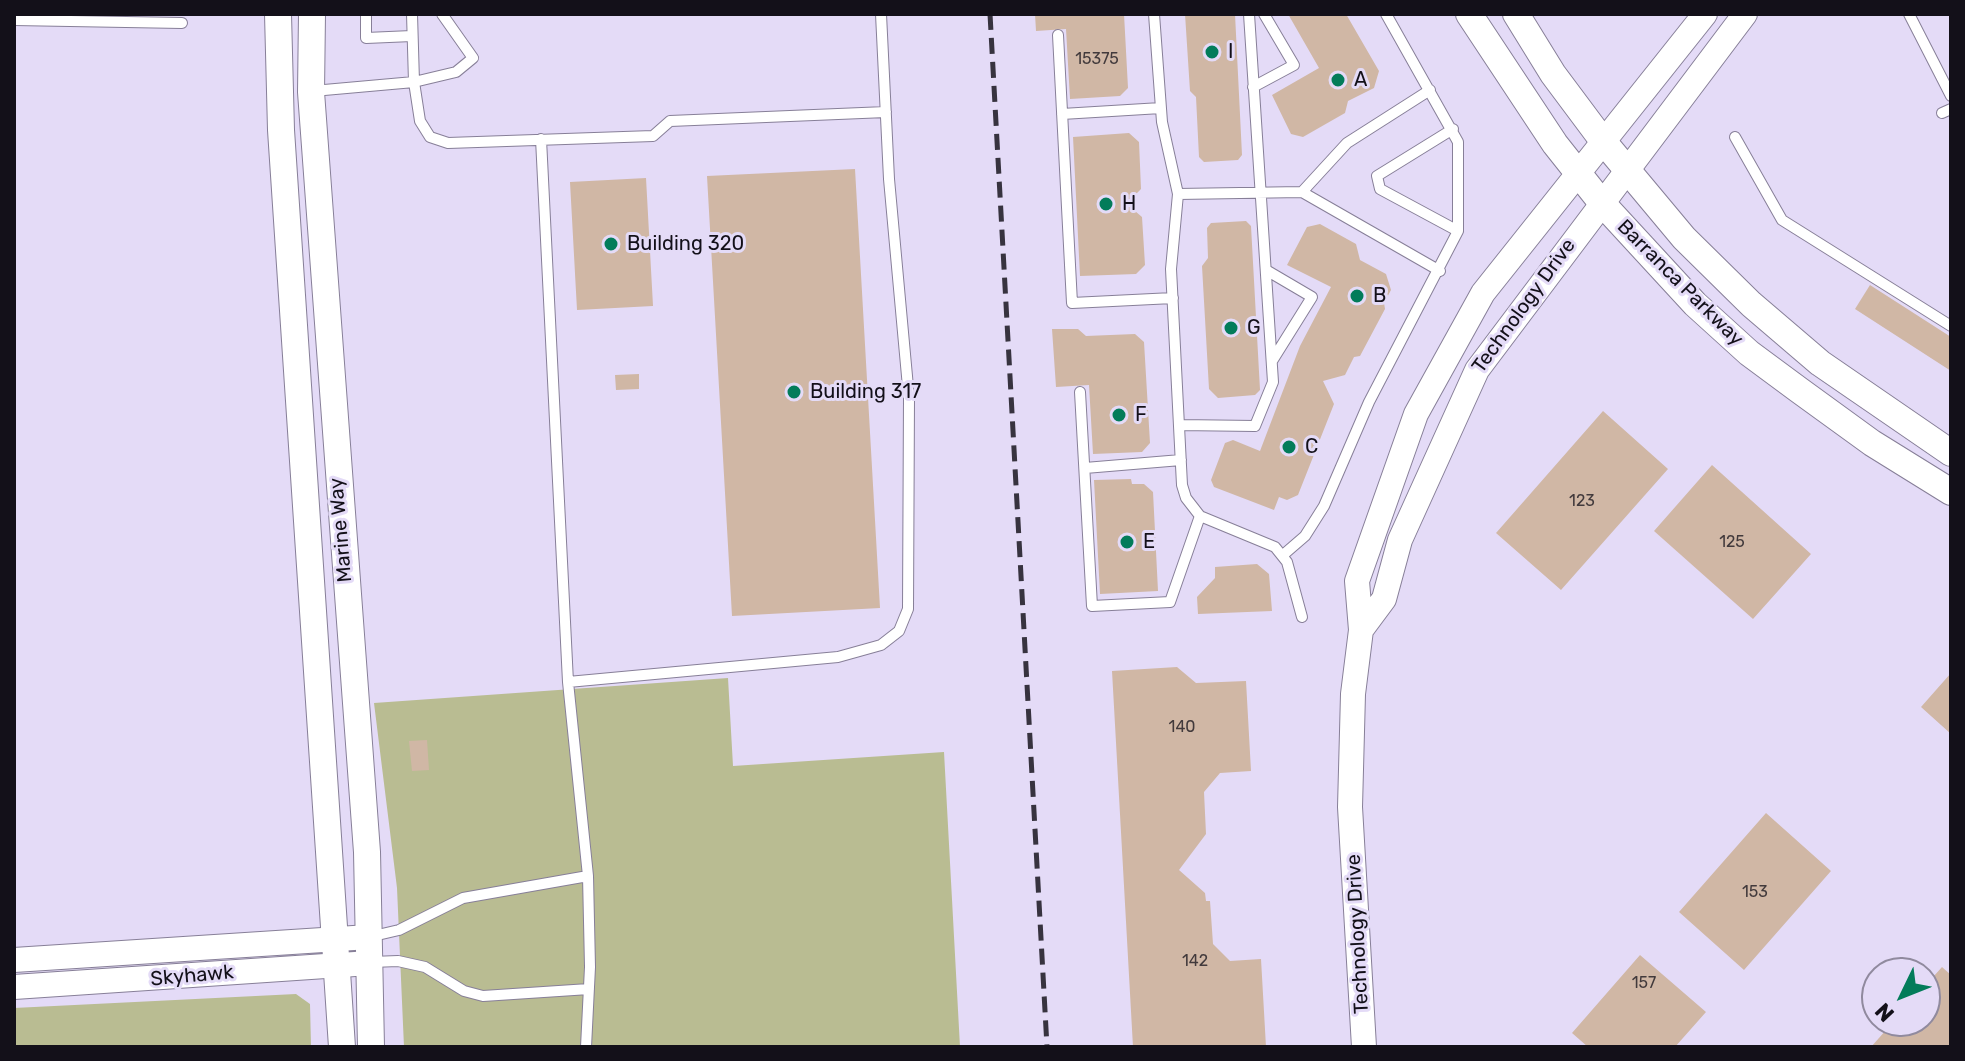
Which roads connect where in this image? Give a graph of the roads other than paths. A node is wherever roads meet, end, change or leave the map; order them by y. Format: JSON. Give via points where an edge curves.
{"nodes":[{"id":1,"x":278,"y":14,"type":"edge"},
{"id":2,"x":312,"y":14,"type":"edge"},
{"id":3,"x":366,"y":14,"type":"edge"},
{"id":4,"x":412,"y":14,"type":"edge"},
{"id":5,"x":442,"y":14,"type":"edge"},
{"id":6,"x":881,"y":14,"type":"edge"},
{"id":7,"x":1154,"y":14,"type":"edge"},
{"id":8,"x":1249,"y":14,"type":"edge"},
{"id":9,"x":1264,"y":14,"type":"edge"},
{"id":10,"x":1386,"y":14,"type":"edge"},
{"id":11,"x":1469,"y":14,"type":"edge"},
{"id":12,"x":1516,"y":14,"type":"edge"},
{"id":13,"x":1705,"y":14,"type":"edge"},
{"id":14,"x":1745,"y":14,"type":"edge"},
{"id":15,"x":1909,"y":14,"type":"edge"},
{"id":16,"x":14,"y":20,"type":"edge"},
{"id":17,"x":182,"y":23,"type":"dead end"},
{"id":18,"x":1058,"y":35,"type":"dead end"},
{"id":19,"x":412,"y":36,"type":"junction"},
{"id":20,"x":414,"y":82,"type":"junction"},
{"id":21,"x":1253,"y":87,"type":"junction"},
{"id":22,"x":1430,"y":90,"type":"junction"},
{"id":23,"x":311,"y":92,"type":"junction"},
{"id":24,"x":1951,"y":96,"type":"edge"},
{"id":25,"x":1161,"y":108,"type":"junction"},
{"id":26,"x":886,"y":112,"type":"junction"},
{"id":27,"x":1062,"y":114,"type":"junction"},
{"id":28,"x":1453,"y":129,"type":"junction"},
{"id":29,"x":1735,"y":137,"type":"dead end"},
{"id":30,"x":541,"y":139,"type":"junction"},
{"id":31,"x":1603,"y":141,"type":"junction"},
{"id":32,"x":1626,"y":171,"type":"junction"},
{"id":33,"x":1578,"y":173,"type":"junction"},
{"id":34,"x":1261,"y":192,"type":"junction"},
{"id":35,"x":1302,"y":192,"type":"junction"},
{"id":36,"x":1178,"y":194,"type":"junction"},
{"id":37,"x":1601,"y":202,"type":"junction"},
{"id":38,"x":1458,"y":231,"type":"junction"},
{"id":39,"x":1266,"y":270,"type":"junction"},
{"id":40,"x":1440,"y":271,"type":"junction"},
{"id":41,"x":1173,"y":298,"type":"junction"},
{"id":42,"x":1951,"y":326,"type":"edge"},
{"id":43,"x":1272,"y":361,"type":"junction"},
{"id":44,"x":1080,"y":392,"type":"dead end"},
{"id":45,"x":1179,"y":425,"type":"junction"},
{"id":46,"x":1951,"y":453,"type":"edge"},
{"id":47,"x":1181,"y":460,"type":"junction"},
{"id":48,"x":1085,"y":468,"type":"junction"},
{"id":49,"x":1951,"y":492,"type":"edge"},
{"id":50,"x":1200,"y":516,"type":"junction"},
{"id":51,"x":1283,"y":555,"type":"junction"},
{"id":52,"x":1302,"y":617,"type":"dead end"},
{"id":53,"x":1361,"y":630,"type":"junction"},
{"id":54,"x":568,"y":682,"type":"junction"},
{"id":55,"x":588,"y":876,"type":"junction"},
{"id":56,"x":369,"y":950,"type":"junction"},
{"id":57,"x":334,"y":951,"type":"junction"},
{"id":58,"x":14,"y":960,"type":"edge"},
{"id":59,"x":14,"y":987,"type":"edge"},
{"id":60,"x":589,"y":989,"type":"junction"},
{"id":61,"x":342,"y":1047,"type":"edge"},
{"id":62,"x":371,"y":1047,"type":"edge"},
{"id":63,"x":586,"y":1047,"type":"edge"},
{"id":64,"x":1364,"y":1047,"type":"edge"}],
"edges":[{"from":1,"to":57,"type":"main road","name":"Marine Way"},
{"from":2,"to":23,"type":"main road","name":"Marine Way"},
{"from":3,"to":19,"type":"lane","via":[[366,38]]},
{"from":4,"to":19,"type":"lane"},
{"from":5,"to":20,"type":"lane","via":[[473,58],[456,72]]},
{"from":6,"to":26,"type":"lane"},
{"from":7,"to":25,"type":"lane"},
{"from":8,"to":21,"type":"lane"},
{"from":9,"to":21,"type":"lane","via":[[1294,65]]},
{"from":10,"to":22,"type":"lane"},
{"from":11,"to":33,"type":"main road","name":"Barranca Parkway"},
{"from":12,"to":31,"type":"main road","name":"Barranca Parkway"},
{"from":13,"to":31,"type":"street","name":"Technology Drive"},
{"from":14,"to":32,"type":"street","name":"Technology Drive"},
{"from":15,"to":24,"type":"lane"},
{"from":16,"to":17,"type":"lane"},
{"from":18,"to":27,"type":"lane"},
{"from":19,"to":20,"type":"lane"},
{"from":20,"to":23,"type":"lane"},
{"from":20,"to":30,"type":"lane","via":[[420,121],[430,137],[448,143]]},
{"from":21,"to":34,"type":"lane"},
{"from":22,"to":28,"type":"lane"},
{"from":22,"to":35,"type":"lane","via":[[1347,143]]},
{"from":23,"to":56,"type":"main road","name":"Marine Way","via":[[367,852]]},
{"from":25,"to":27,"type":"lane"},
{"from":25,"to":36,"type":"lane"},
{"from":26,"to":30,"type":"lane","via":[[670,121],[653,136]]},
{"from":26,"to":54,"type":"lane","via":[[909,398],[908,609],[899,631],[881,645],[838,657]]},
{"from":27,"to":41,"type":"lane","via":[[1072,303]]},
{"from":28,"to":38,"type":"lane","via":[[1458,142]]},
{"from":28,"to":38,"type":"lane","via":[[1377,176],[1380,189]]},
{"from":29,"to":42,"type":"lane","via":[[1782,220]]},
{"from":30,"to":54,"type":"lane"},
{"from":31,"to":32,"type":"main road","name":"Barranca Parkway"},
{"from":31,"to":33,"type":"street","name":"Technology Drive"},
{"from":32,"to":37,"type":"street","name":"Technology Drive"},
{"from":32,"to":46,"type":"main road","name":"Barranca Parkway","via":[[1751,304],[1820,363]]},
{"from":33,"to":37,"type":"main road","name":"Barranca Parkway"},
{"from":33,"to":53,"type":"street","name":"Technology Drive","via":[[1483,293],[1416,414],[1357,581]]},
{"from":34,"to":35,"type":"lane"},
{"from":34,"to":36,"type":"lane"},
{"from":34,"to":39,"type":"lane"},
{"from":35,"to":40,"type":"lane"},
{"from":36,"to":41,"type":"lane"},
{"from":37,"to":49,"type":"main road","name":"Barranca Parkway","via":[[1695,304],[1749,353],[1872,443]]},
{"from":37,"to":53,"type":"street","name":"Technology Drive","via":[[1477,370],[1400,540],[1384,599]]},
{"from":38,"to":40,"type":"lane"},
{"from":39,"to":43,"type":"lane"},
{"from":39,"to":43,"type":"lane","via":[[1312,297]]},
{"from":40,"to":51,"type":"lane","via":[[1369,402],[1315,522]]},
{"from":41,"to":45,"type":"lane"},
{"from":43,"to":45,"type":"lane","via":[[1273,382],[1255,426]]},
{"from":44,"to":48,"type":"lane"},
{"from":45,"to":47,"type":"lane"},
{"from":47,"to":48,"type":"lane"},
{"from":47,"to":50,"type":"lane","via":[[1186,498]]},
{"from":48,"to":50,"type":"lane","via":[[1092,606],[1170,602]]},
{"from":50,"to":51,"type":"lane","via":[[1258,538]]},
{"from":51,"to":52,"type":"lane"},
{"from":53,"to":64,"type":"street","name":"Technology Drive","via":[[1353,694],[1350,807]]},
{"from":54,"to":55,"type":"lane"},
{"from":55,"to":56,"type":"lane","via":[[463,898]]},
{"from":55,"to":60,"type":"lane"},
{"from":56,"to":57,"type":"street","name":"Skyhawk"},
{"from":56,"to":60,"type":"lane","via":[[425,967],[464,991],[483,996]]},
{"from":56,"to":62,"type":"main road","name":"Marine Way"},
{"from":57,"to":58,"type":"street","name":"Skyhawk"},
{"from":57,"to":59,"type":"street","name":"Skyhawk","via":[[119,982]]},
{"from":57,"to":61,"type":"main road","name":"Marine Way"},
{"from":60,"to":63,"type":"lane"}]}
